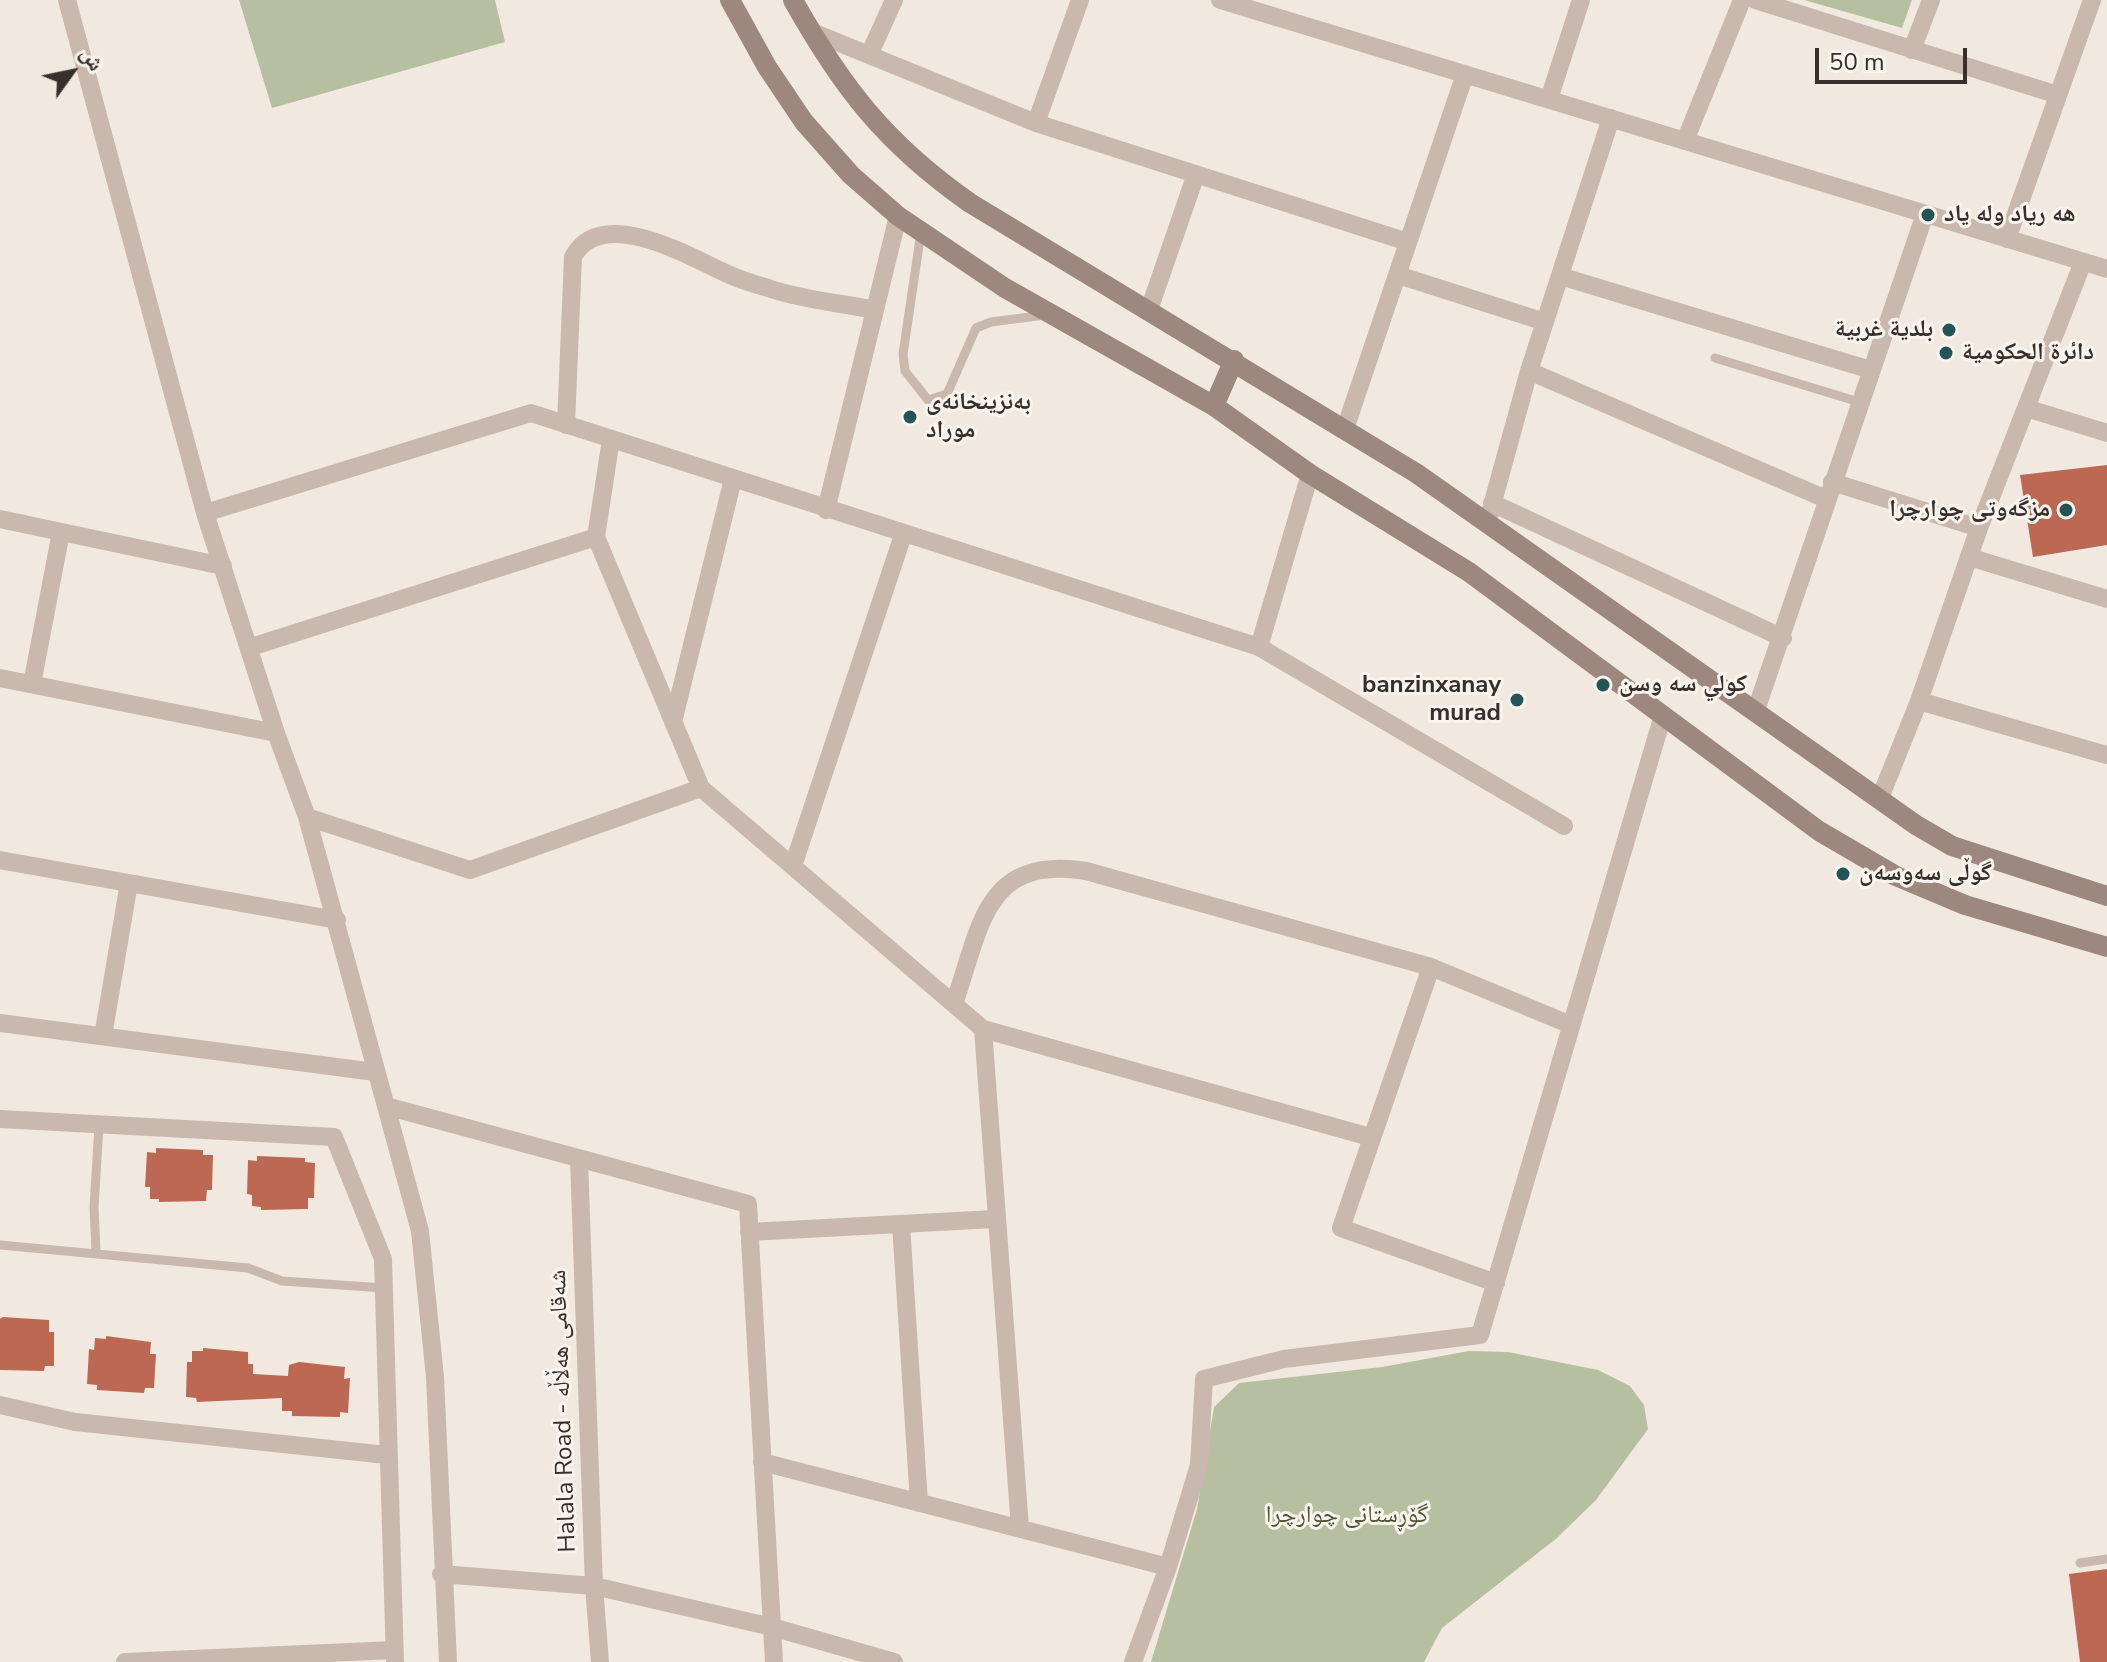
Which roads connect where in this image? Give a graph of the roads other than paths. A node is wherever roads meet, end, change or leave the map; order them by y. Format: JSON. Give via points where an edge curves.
{"nodes":[{"id":1,"x":67,"y":0,"type":"edge"},
{"id":2,"x":730,"y":0,"type":"edge"},
{"id":3,"x":793,"y":0,"type":"edge"},
{"id":4,"x":894,"y":0,"type":"edge"},
{"id":5,"x":1080,"y":0,"type":"edge"},
{"id":6,"x":1220,"y":0,"type":"edge"},
{"id":7,"x":1581,"y":0,"type":"edge"},
{"id":8,"x":1742,"y":0,"type":"edge"},
{"id":9,"x":1755,"y":0,"type":"edge"},
{"id":10,"x":1931,"y":0,"type":"edge"},
{"id":11,"x":2092,"y":0,"type":"edge"},
{"id":12,"x":1253,"y":5,"type":"edge"},
{"id":13,"x":810,"y":31,"type":"junction"},
{"id":14,"x":1912,"y":50,"type":"junction"},
{"id":15,"x":870,"y":53,"type":"junction"},
{"id":16,"x":1465,"y":74,"type":"junction"},
{"id":17,"x":2058,"y":95,"type":"junction"},
{"id":18,"x":1549,"y":99,"type":"junction"},
{"id":19,"x":1611,"y":118,"type":"junction"},
{"id":20,"x":1036,"y":123,"type":"junction"},
{"id":21,"x":1685,"y":141,"type":"junction"},
{"id":22,"x":1196,"y":174,"type":"junction"},
{"id":23,"x":1925,"y":214,"type":"junction"},
{"id":24,"x":898,"y":216,"type":"junction"},
{"id":25,"x":921,"y":232,"type":"junction"},
{"id":26,"x":2007,"y":239,"type":"junction"},
{"id":27,"x":1408,"y":242,"type":"junction"},
{"id":28,"x":2083,"y":262,"type":"junction"},
{"id":29,"x":2107,"y":269,"type":"edge"},
{"id":30,"x":1398,"y":275,"type":"junction"},
{"id":31,"x":1560,"y":276,"type":"junction"},
{"id":32,"x":875,"y":310,"type":"junction"},
{"id":33,"x":1149,"y":310,"type":"junction"},
{"id":34,"x":1051,"y":315,"type":"junction"},
{"id":35,"x":1545,"y":322,"type":"junction"},
{"id":36,"x":1715,"y":358,"type":"dead end"},
{"id":37,"x":1234,"y":360,"type":"junction"},
{"id":38,"x":1871,"y":370,"type":"junction"},
{"id":39,"x":1529,"y":371,"type":"junction"},
{"id":40,"x":1859,"y":402,"type":"junction"},
{"id":41,"x":1214,"y":406,"type":"junction"},
{"id":42,"x":2026,"y":408,"type":"junction"},
{"id":43,"x":566,"y":425,"type":"junction"},
{"id":44,"x":1345,"y":429,"type":"junction"},
{"id":45,"x":2107,"y":433,"type":"edge"},
{"id":46,"x":611,"y":439,"type":"junction"},
{"id":47,"x":1310,"y":474,"type":"junction"},
{"id":48,"x":733,"y":479,"type":"junction"},
{"id":49,"x":1829,"y":490,"type":"junction"},
{"id":50,"x":826,"y":510,"type":"junction"},
{"id":51,"x":1490,"y":512,"type":"junction"},
{"id":52,"x":205,"y":513,"type":"junction"},
{"id":53,"x":0,"y":519,"type":"edge"},
{"id":54,"x":1979,"y":528,"type":"junction"},
{"id":55,"x":61,"y":532,"type":"junction"},
{"id":56,"x":903,"y":535,"type":"junction"},
{"id":57,"x":596,"y":537,"type":"junction"},
{"id":58,"x":1969,"y":557,"type":"junction"},
{"id":59,"x":223,"y":566,"type":"junction"},
{"id":60,"x":2107,"y":599,"type":"edge"},
{"id":61,"x":1783,"y":638,"type":"junction"},
{"id":62,"x":251,"y":647,"type":"junction"},
{"id":63,"x":1259,"y":647,"type":"junction"},
{"id":64,"x":0,"y":678,"type":"edge"},
{"id":65,"x":32,"y":684,"type":"junction"},
{"id":66,"x":1919,"y":701,"type":"junction"},
{"id":67,"x":1756,"y":710,"type":"junction"},
{"id":68,"x":1663,"y":715,"type":"junction"},
{"id":69,"x":673,"y":722,"type":"junction"},
{"id":70,"x":276,"y":733,"type":"junction"},
{"id":71,"x":2107,"y":755,"type":"edge"},
{"id":72,"x":701,"y":788,"type":"junction"},
{"id":73,"x":1880,"y":798,"type":"junction"},
{"id":74,"x":307,"y":817,"type":"junction"},
{"id":75,"x":1564,"y":826,"type":"dead end"},
{"id":76,"x":0,"y":860,"type":"edge"},
{"id":77,"x":793,"y":866,"type":"junction"},
{"id":78,"x":129,"y":883,"type":"junction"},
{"id":79,"x":2107,"y":896,"type":"edge"},
{"id":80,"x":337,"y":920,"type":"junction"},
{"id":81,"x":2107,"y":947,"type":"edge"},
{"id":82,"x":1431,"y":967,"type":"junction"},
{"id":83,"x":954,"y":1004,"type":"junction"},
{"id":84,"x":0,"y":1023,"type":"edge"},
{"id":85,"x":1571,"y":1025,"type":"junction"},
{"id":86,"x":983,"y":1029,"type":"junction"},
{"id":87,"x":103,"y":1036,"type":"junction"},
{"id":88,"x":375,"y":1072,"type":"junction"},
{"id":89,"x":386,"y":1106,"type":"junction"},
{"id":90,"x":0,"y":1119,"type":"edge"},
{"id":91,"x":99,"y":1125,"type":"junction"},
{"id":92,"x":1370,"y":1137,"type":"junction"},
{"id":93,"x":579,"y":1159,"type":"junction"},
{"id":94,"x":995,"y":1219,"type":"junction"},
{"id":95,"x":901,"y":1224,"type":"junction"},
{"id":96,"x":749,"y":1232,"type":"junction"},
{"id":97,"x":0,"y":1245,"type":"edge"},
{"id":98,"x":96,"y":1252,"type":"junction"},
{"id":99,"x":1496,"y":1283,"type":"junction"},
{"id":100,"x":384,"y":1288,"type":"junction"},
{"id":101,"x":0,"y":1405,"type":"edge"},
{"id":102,"x":387,"y":1455,"type":"junction"},
{"id":103,"x":762,"y":1462,"type":"junction"},
{"id":104,"x":919,"y":1503,"type":"junction"},
{"id":105,"x":1020,"y":1528,"type":"junction"},
{"id":106,"x":2107,"y":1559,"type":"edge"},
{"id":107,"x":2080,"y":1563,"type":"dead end"},
{"id":108,"x":1168,"y":1567,"type":"junction"},
{"id":109,"x":441,"y":1574,"type":"junction"},
{"id":110,"x":594,"y":1586,"type":"junction"},
{"id":111,"x":772,"y":1627,"type":"junction"},
{"id":112,"x":394,"y":1656,"type":"edge"},
{"id":113,"x":125,"y":1662,"type":"edge"},
{"id":114,"x":448,"y":1662,"type":"edge"},
{"id":115,"x":600,"y":1662,"type":"edge"},
{"id":116,"x":774,"y":1662,"type":"edge"},
{"id":117,"x":894,"y":1662,"type":"edge"},
{"id":118,"x":1133,"y":1662,"type":"edge"}],
"edges":[{"from":1,"to":52,"type":"street"},
{"from":2,"to":24,"type":"street","via":[[804,122],[851,175]]},
{"from":3,"to":13,"type":"street"},
{"from":4,"to":15,"type":"street"},
{"from":5,"to":20,"type":"street"},
{"from":6,"to":12,"type":"street"},
{"from":7,"to":18,"type":"street"},
{"from":8,"to":21,"type":"street"},
{"from":9,"to":14,"type":"street"},
{"from":10,"to":14,"type":"street"},
{"from":11,"to":17,"type":"street"},
{"from":12,"to":16,"type":"street"},
{"from":13,"to":15,"type":"street"},
{"from":13,"to":33,"type":"street","via":[[854,99],[925,171]]},
{"from":14,"to":17,"type":"street"},
{"from":15,"to":20,"type":"street"},
{"from":16,"to":18,"type":"street"},
{"from":16,"to":27,"type":"street"},
{"from":17,"to":26,"type":"street"},
{"from":18,"to":19,"type":"street"},
{"from":19,"to":21,"type":"street"},
{"from":19,"to":31,"type":"street"},
{"from":20,"to":22,"type":"street"},
{"from":21,"to":23,"type":"street"},
{"from":22,"to":27,"type":"street"},
{"from":22,"to":33,"type":"street"},
{"from":23,"to":26,"type":"street"},
{"from":23,"to":38,"type":"street"},
{"from":24,"to":25,"type":"street"},
{"from":24,"to":32,"type":"street"},
{"from":25,"to":34,"type":"street"},
{"from":25,"to":34,"type":"lane","via":[[903,354],[905,371],[928,400],[947,394],[976,328]]},
{"from":26,"to":28,"type":"street"},
{"from":27,"to":30,"type":"street"},
{"from":28,"to":29,"type":"street"},
{"from":28,"to":42,"type":"street"},
{"from":30,"to":35,"type":"street"},
{"from":30,"to":44,"type":"street"},
{"from":31,"to":35,"type":"street"},
{"from":31,"to":38,"type":"street"},
{"from":32,"to":43,"type":"street","via":[[776,291],[658,242],[595,237],[579,246],[573,257]]},
{"from":32,"to":50,"type":"street"},
{"from":33,"to":37,"type":"street"},
{"from":34,"to":41,"type":"street"},
{"from":35,"to":39,"type":"street"},
{"from":36,"to":40,"type":"lane"},
{"from":37,"to":41,"type":"street"},
{"from":37,"to":44,"type":"street"},
{"from":38,"to":40,"type":"street"},
{"from":39,"to":49,"type":"street"},
{"from":39,"to":51,"type":"street"},
{"from":40,"to":49,"type":"street"},
{"from":41,"to":47,"type":"street"},
{"from":42,"to":45,"type":"street"},
{"from":42,"to":54,"type":"street"},
{"from":43,"to":46,"type":"street"},
{"from":43,"to":52,"type":"street","via":[[531,413]]},
{"from":44,"to":51,"type":"street"},
{"from":46,"to":48,"type":"street"},
{"from":46,"to":57,"type":"street"},
{"from":47,"to":63,"type":"street"},
{"from":47,"to":68,"type":"street","via":[[1469,572]]},
{"from":48,"to":50,"type":"street"},
{"from":48,"to":69,"type":"street"},
{"from":49,"to":54,"type":"street"},
{"from":49,"to":61,"type":"street"},
{"from":50,"to":56,"type":"street"},
{"from":51,"to":61,"type":"street"},
{"from":51,"to":67,"type":"street"},
{"from":52,"to":59,"type":"street"},
{"from":53,"to":55,"type":"street"},
{"from":54,"to":58,"type":"street"},
{"from":55,"to":59,"type":"street"},
{"from":55,"to":65,"type":"street"},
{"from":56,"to":63,"type":"street"},
{"from":56,"to":77,"type":"street"},
{"from":57,"to":62,"type":"street"},
{"from":57,"to":69,"type":"street"},
{"from":58,"to":60,"type":"street"},
{"from":58,"to":66,"type":"street"},
{"from":59,"to":62,"type":"street"},
{"from":61,"to":67,"type":"street"},
{"from":62,"to":70,"type":"street"},
{"from":63,"to":75,"type":"street"},
{"from":64,"to":65,"type":"street"},
{"from":65,"to":70,"type":"street"},
{"from":66,"to":71,"type":"street"},
{"from":66,"to":73,"type":"street"},
{"from":67,"to":73,"type":"street"},
{"from":68,"to":81,"type":"street","via":[[1819,831],[1896,876],[1965,905]]},
{"from":68,"to":85,"type":"street"},
{"from":69,"to":72,"type":"street"},
{"from":70,"to":74,"type":"street"},
{"from":72,"to":74,"type":"street","via":[[470,870]]},
{"from":72,"to":77,"type":"street"},
{"from":73,"to":79,"type":"street","via":[[1952,846]]},
{"from":74,"to":80,"type":"street"},
{"from":76,"to":78,"type":"street"},
{"from":77,"to":83,"type":"street"},
{"from":78,"to":80,"type":"street"},
{"from":78,"to":87,"type":"street"},
{"from":80,"to":88,"type":"street"},
{"from":82,"to":83,"type":"street","via":[[1057,866],[1025,873],[1001,887],[987,910]]},
{"from":82,"to":85,"type":"street"},
{"from":82,"to":92,"type":"street"},
{"from":83,"to":86,"type":"street"},
{"from":84,"to":87,"type":"street"},
{"from":85,"to":99,"type":"street"},
{"from":86,"to":92,"type":"street"},
{"from":86,"to":94,"type":"street"},
{"from":87,"to":88,"type":"street"},
{"from":88,"to":89,"type":"street"},
{"from":89,"to":93,"type":"street"},
{"from":89,"to":109,"type":"street","via":[[420,1231],[435,1377]]},
{"from":90,"to":91,"type":"street"},
{"from":91,"to":98,"type":"lane"},
{"from":91,"to":100,"type":"street","via":[[334,1137],[383,1259]]},
{"from":92,"to":99,"type":"street","via":[[1341,1228]]},
{"from":93,"to":96,"type":"street","via":[[748,1204]]},
{"from":93,"to":110,"type":"street","name":"Halala Road - شەقامی هەڵاڵە"},
{"from":94,"to":95,"type":"street"},
{"from":94,"to":105,"type":"street"},
{"from":95,"to":96,"type":"street"},
{"from":95,"to":104,"type":"street"},
{"from":96,"to":103,"type":"street"},
{"from":97,"to":98,"type":"lane"},
{"from":98,"to":100,"type":"lane","via":[[248,1268],[282,1281]]},
{"from":99,"to":108,"type":"street","via":[[1480,1335],[1284,1359],[1204,1379],[1199,1465]]},
{"from":100,"to":102,"type":"street"},
{"from":101,"to":102,"type":"street","via":[[75,1422]]},
{"from":102,"to":112,"type":"street"},
{"from":103,"to":104,"type":"street"},
{"from":103,"to":111,"type":"street"},
{"from":104,"to":105,"type":"street"},
{"from":105,"to":108,"type":"street"},
{"from":106,"to":107,"type":"lane"},
{"from":108,"to":118,"type":"street"},
{"from":109,"to":110,"type":"street"},
{"from":109,"to":114,"type":"street"},
{"from":110,"to":111,"type":"street"},
{"from":110,"to":115,"type":"street","name":"Halala Road - شەقامی هەڵاڵە"},
{"from":111,"to":116,"type":"street"},
{"from":111,"to":117,"type":"street"},
{"from":112,"to":113,"type":"street"}]}
